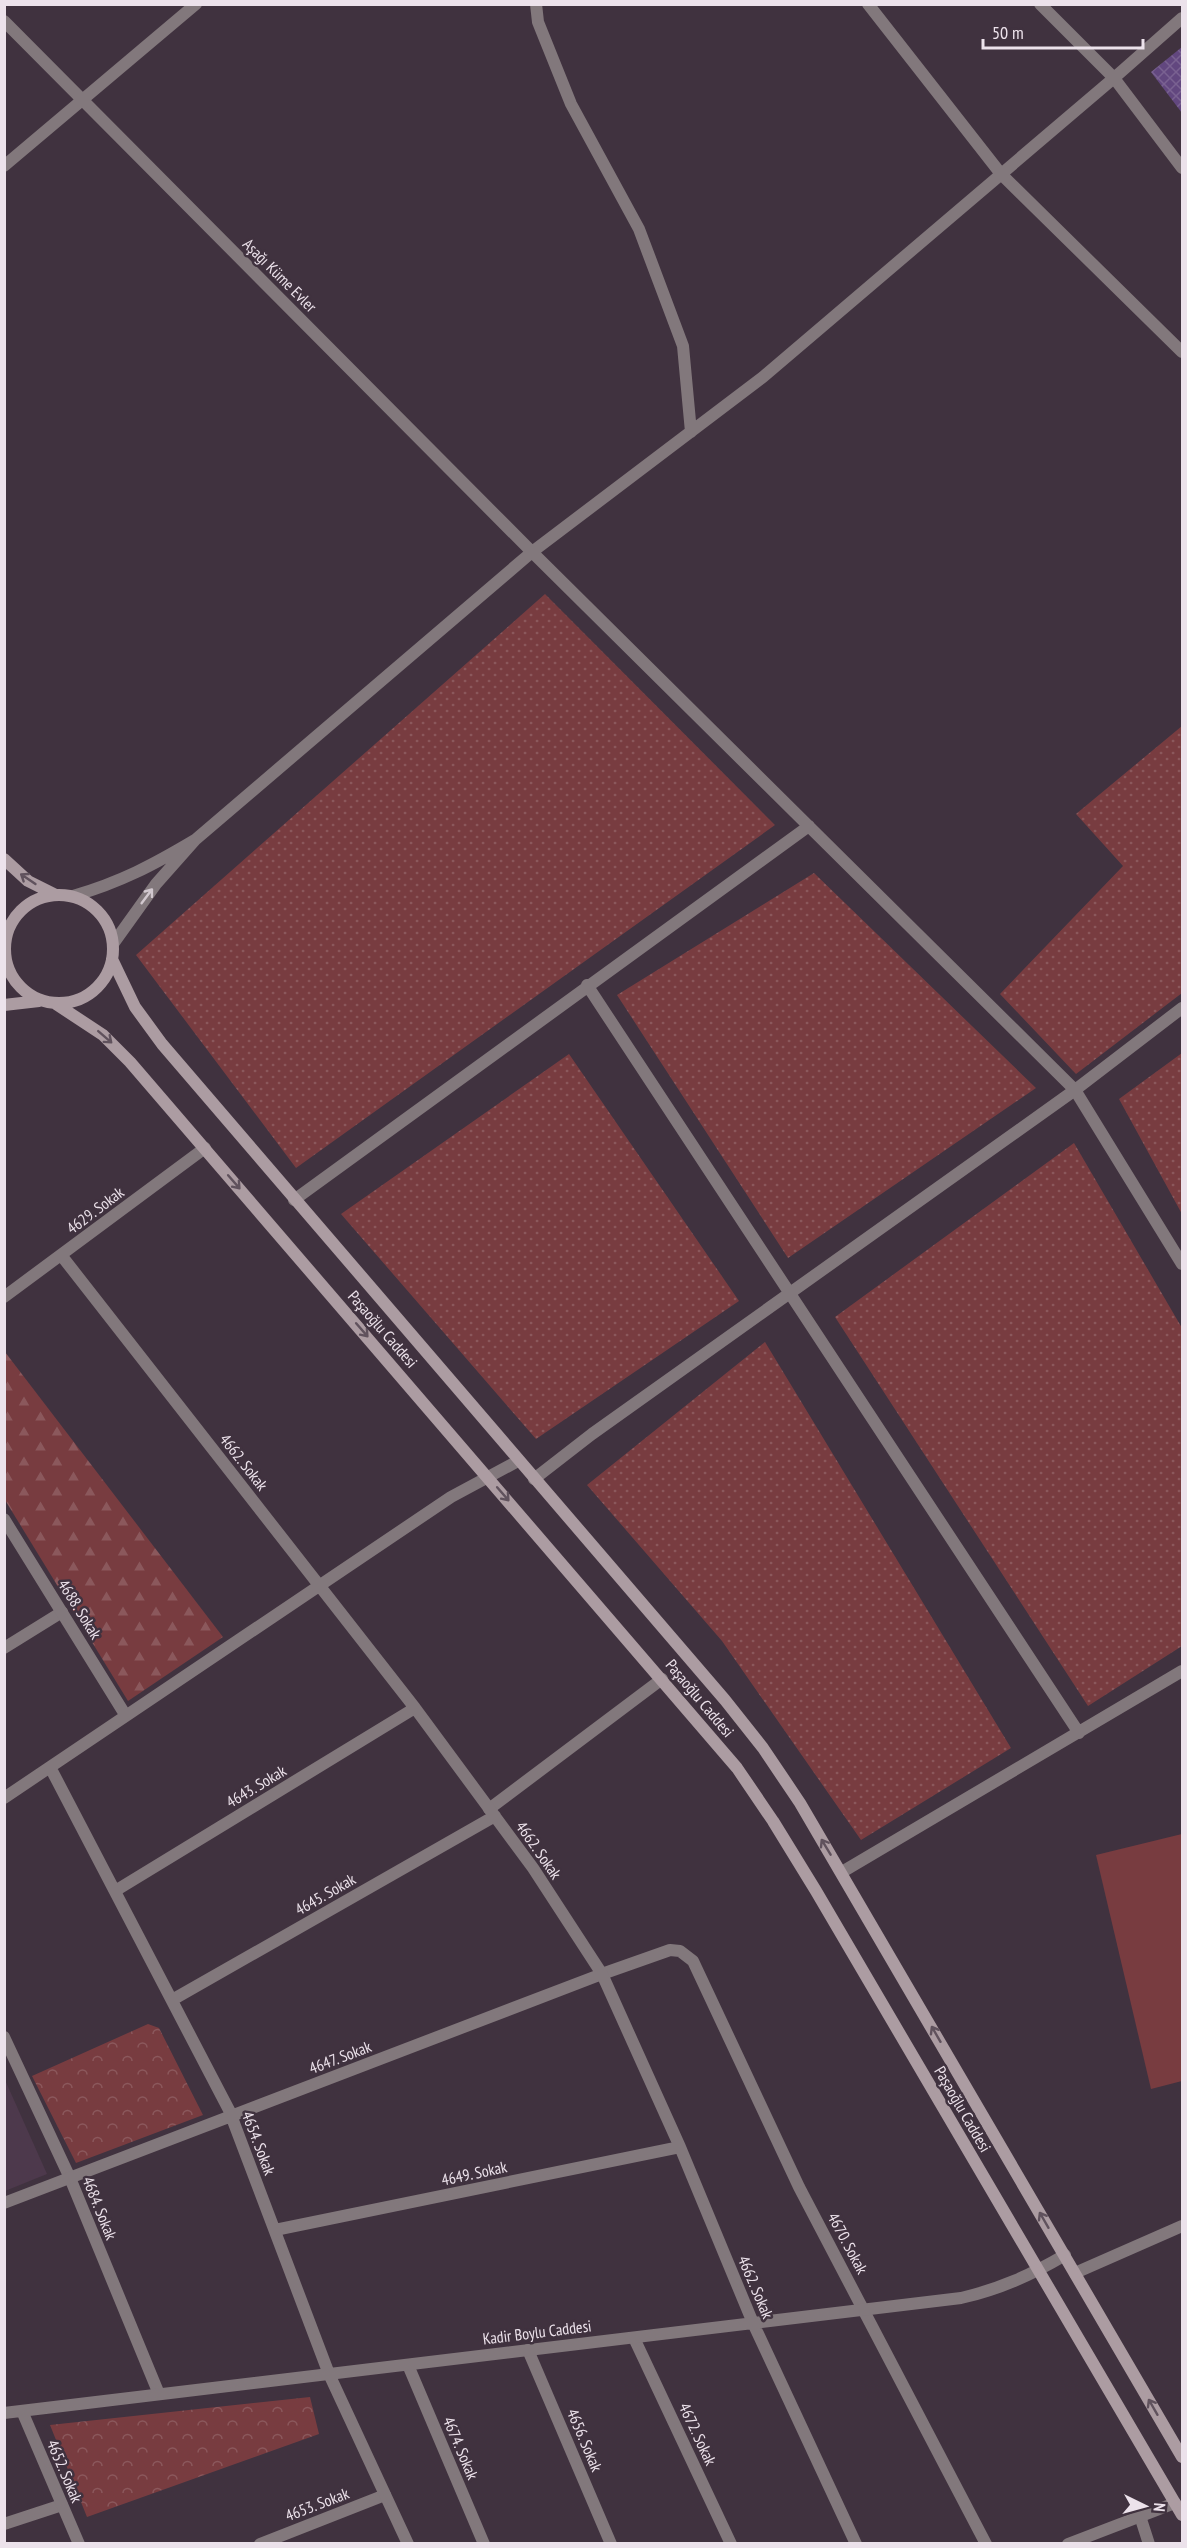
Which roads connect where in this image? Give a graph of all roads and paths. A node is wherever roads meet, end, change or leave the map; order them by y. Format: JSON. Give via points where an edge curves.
{"nodes":[{"id":1,"x":196,"y":4,"type":"edge"},
{"id":2,"x":536,"y":4,"type":"edge"},
{"id":3,"x":868,"y":4,"type":"edge"},
{"id":4,"x":1040,"y":4,"type":"edge"},
{"id":5,"x":1182,"y":18,"type":"edge"},
{"id":6,"x":4,"y":21,"type":"edge"},
{"id":7,"x":1114,"y":78,"type":"junction"},
{"id":8,"x":83,"y":100,"type":"junction"},
{"id":9,"x":4,"y":166,"type":"edge"},
{"id":10,"x":1182,"y":168,"type":"edge"},
{"id":11,"x":1001,"y":174,"type":"junction"},
{"id":12,"x":1182,"y":352,"type":"edge"},
{"id":13,"x":691,"y":432,"type":"junction"},
{"id":14,"x":532,"y":552,"type":"junction"},
{"id":15,"x":809,"y":826,"type":"junction"},
{"id":16,"x":195,"y":840,"type":"junction"},
{"id":17,"x":4,"y":859,"type":"edge"},
{"id":18,"x":54,"y":894,"type":"junction"},
{"id":19,"x":73,"y":896,"type":"junction"},
{"id":20,"x":5,"y":935,"type":"edge"},
{"id":21,"x":113,"y":944,"type":"junction"},
{"id":22,"x":5,"y":951,"type":"edge"},
{"id":23,"x":112,"y":959,"type":"junction"},
{"id":24,"x":587,"y":986,"type":"junction"},
{"id":25,"x":40,"y":1000,"type":"junction"},
{"id":26,"x":56,"y":1004,"type":"junction"},
{"id":27,"x":4,"y":1005,"type":"edge"},
{"id":28,"x":1182,"y":1008,"type":"edge"},
{"id":29,"x":1075,"y":1090,"type":"junction"},
{"id":30,"x":205,"y":1148,"type":"junction"},
{"id":31,"x":294,"y":1200,"type":"junction"},
{"id":32,"x":61,"y":1255,"type":"junction"},
{"id":33,"x":1182,"y":1264,"type":"edge"},
{"id":34,"x":789,"y":1292,"type":"junction"},
{"id":35,"x":4,"y":1297,"type":"edge"},
{"id":36,"x":518,"y":1461,"type":"junction"},
{"id":37,"x":488,"y":1476,"type":"junction"},
{"id":38,"x":534,"y":1479,"type":"junction"},
{"id":39,"x":4,"y":1519,"type":"edge"},
{"id":40,"x":320,"y":1586,"type":"junction"},
{"id":41,"x":62,"y":1612,"type":"junction"},
{"id":42,"x":4,"y":1648,"type":"edge"},
{"id":43,"x":1182,"y":1671,"type":"edge"},
{"id":44,"x":662,"y":1679,"type":"junction"},
{"id":45,"x":415,"y":1708,"type":"junction"},
{"id":46,"x":126,"y":1716,"type":"junction"},
{"id":47,"x":1080,"y":1733,"type":"junction"},
{"id":48,"x":50,"y":1767,"type":"junction"},
{"id":49,"x":4,"y":1798,"type":"edge"},
{"id":50,"x":492,"y":1813,"type":"junction"},
{"id":51,"x":842,"y":1872,"type":"junction"},
{"id":52,"x":115,"y":1892,"type":"junction"},
{"id":53,"x":687,"y":1955,"type":"joint"},
{"id":54,"x":602,"y":1974,"type":"junction"},
{"id":55,"x":171,"y":2000,"type":"junction"},
{"id":56,"x":4,"y":2037,"type":"edge"},
{"id":57,"x":231,"y":2116,"type":"junction"},
{"id":58,"x":680,"y":2147,"type":"junction"},
{"id":59,"x":70,"y":2178,"type":"junction"},
{"id":60,"x":4,"y":2203,"type":"edge"},
{"id":61,"x":1182,"y":2226,"type":"edge"},
{"id":62,"x":275,"y":2230,"type":"junction"},
{"id":63,"x":1065,"y":2255,"type":"junction"},
{"id":64,"x":1039,"y":2270,"type":"junction"},
{"id":65,"x":1075,"y":2273,"type":"junction"},
{"id":66,"x":864,"y":2310,"type":"junction"},
{"id":67,"x":753,"y":2323,"type":"junction"},
{"id":68,"x":634,"y":2338,"type":"junction"},
{"id":69,"x":528,"y":2350,"type":"junction"},
{"id":70,"x":408,"y":2365,"type":"junction"},
{"id":71,"x":329,"y":2374,"type":"junction"},
{"id":72,"x":159,"y":2394,"type":"junction"},
{"id":73,"x":22,"y":2411,"type":"junction"},
{"id":74,"x":4,"y":2413,"type":"edge"},
{"id":75,"x":1182,"y":2457,"type":"edge"},
{"id":76,"x":386,"y":2495,"type":"junction"},
{"id":77,"x":1175,"y":2503,"type":"junction"},
{"id":78,"x":62,"y":2505,"type":"junction"},
{"id":79,"x":1182,"y":2515,"type":"edge"},
{"id":80,"x":1140,"y":2517,"type":"junction"},
{"id":81,"x":4,"y":2523,"type":"edge"},
{"id":82,"x":79,"y":2544,"type":"edge"},
{"id":83,"x":260,"y":2544,"type":"edge"},
{"id":84,"x":408,"y":2544,"type":"edge"},
{"id":85,"x":484,"y":2544,"type":"edge"},
{"id":86,"x":611,"y":2544,"type":"edge"},
{"id":87,"x":731,"y":2544,"type":"edge"},
{"id":88,"x":856,"y":2544,"type":"edge"},
{"id":89,"x":986,"y":2544,"type":"edge"},
{"id":90,"x":1068,"y":2544,"type":"edge"},
{"id":91,"x":1149,"y":2544,"type":"edge"}],
"edges":[{"from":1,"to":8,"type":"street"},
{"from":2,"to":13,"type":"street","via":[[538,22],[571,104],[639,229],[683,346]]},
{"from":3,"to":11,"type":"street"},
{"from":4,"to":7,"type":"street"},
{"from":5,"to":7,"type":"street"},
{"from":6,"to":8,"type":"street","name":"Aşağı Küme Evler"},
{"from":7,"to":10,"type":"street"},
{"from":7,"to":11,"type":"street"},
{"from":8,"to":9,"type":"street"},
{"from":8,"to":14,"type":"street","name":"Aşağı Küme Evler"},
{"from":11,"to":12,"type":"street"},
{"from":11,"to":13,"type":"street","via":[[763,376]]},
{"from":13,"to":14,"type":"street"},
{"from":14,"to":15,"type":"street","name":"Aşağı Küme Evler"},
{"from":14,"to":16,"type":"street"},
{"from":15,"to":24,"type":"street"},
{"from":15,"to":29,"type":"street","name":"Aşağı Küme Evler"},
{"from":16,"to":19,"type":"street","via":[[121,881]]},
{"from":21,"to":16,"type":"street","one_way":true,"via":[[156,884]]},
{"from":18,"to":17,"type":"street","one_way":true,"via":[[28,881]]},
{"from":18,"to":19,"type":"street"},
{"from":18,"to":20,"type":"street","via":[[36,899],[21,910]]},
{"from":19,"to":21,"type":"street","via":[[90,903],[103,916]]},
{"from":20,"to":22,"type":"street"},
{"from":21,"to":23,"type":"street"},
{"from":22,"to":25,"type":"street","via":[[13,979],[24,992]]},
{"from":23,"to":26,"type":"street","via":[[102,983],[89,995]]},
{"from":23,"to":31,"type":"street","name":"Paşaoğlu Caddesi","via":[[135,1007],[162,1044]]},
{"from":24,"to":31,"type":"street"},
{"from":24,"to":34,"type":"street"},
{"from":25,"to":26,"type":"street"},
{"from":25,"to":27,"type":"street"},
{"from":26,"to":30,"type":"street","name":"Paşaoğlu Caddesi","one_way":true,"via":[[83,1019],[115,1046]]},
{"from":28,"to":29,"type":"street"},
{"from":29,"to":33,"type":"street","name":"Aşağı Küme Evler"},
{"from":29,"to":34,"type":"street"},
{"from":30,"to":32,"type":"street","name":"4629. Sokak"},
{"from":30,"to":37,"type":"street","name":"Paşaoğlu Caddesi","one_way":true},
{"from":31,"to":36,"type":"street","name":"Paşaoğlu Caddesi"},
{"from":32,"to":35,"type":"street","name":"4629. Sokak"},
{"from":32,"to":40,"type":"street","name":"4662. Sokak"},
{"from":34,"to":38,"type":"street"},
{"from":34,"to":47,"type":"street"},
{"from":36,"to":37,"type":"street"},
{"from":36,"to":38,"type":"street","name":"Paşaoğlu Caddesi"},
{"from":37,"to":40,"type":"street"},
{"from":37,"to":44,"type":"street","name":"Paşaoğlu Caddesi","one_way":true},
{"from":51,"to":38,"type":"street","name":"Paşaoğlu Caddesi","one_way":true,"via":[[763,1748]]},
{"from":39,"to":41,"type":"street","name":"4688. Sokak"},
{"from":40,"to":45,"type":"street","name":"4662. Sokak"},
{"from":40,"to":46,"type":"street"},
{"from":41,"to":42,"type":"street"},
{"from":41,"to":46,"type":"street","name":"4688. Sokak"},
{"from":43,"to":47,"type":"street"},
{"from":44,"to":50,"type":"street","name":"4645. Sokak"},
{"from":44,"to":64,"type":"street","name":"Paşaoğlu Caddesi","via":[[737,1768],[773,1821]]},
{"from":45,"to":50,"type":"street","name":"4662. Sokak"},
{"from":45,"to":52,"type":"street","name":"4643. Sokak"},
{"from":46,"to":48,"type":"street"},
{"from":47,"to":51,"type":"street"},
{"from":48,"to":49,"type":"street"},
{"from":48,"to":52,"type":"street","name":"4654. Sokak"},
{"from":50,"to":54,"type":"street","name":"4662. Sokak"},
{"from":50,"to":55,"type":"street","name":"4645. Sokak"},
{"from":63,"to":51,"type":"street","name":"Paşaoğlu Caddesi","one_way":true},
{"from":52,"to":55,"type":"street","name":"4654. Sokak"},
{"from":53,"to":54,"type":"street","name":"4647. Sokak","via":[[670,1950]]},
{"from":53,"to":66,"type":"street","name":"4670. Sokak","via":[[794,2177]]},
{"from":54,"to":57,"type":"street","name":"4647. Sokak"},
{"from":54,"to":58,"type":"street","name":"4662. Sokak"},
{"from":55,"to":57,"type":"street","name":"4654. Sokak"},
{"from":56,"to":59,"type":"street","name":"4684. Sokak"},
{"from":57,"to":59,"type":"street","name":"4647. Sokak"},
{"from":57,"to":62,"type":"street","name":"4654. Sokak"},
{"from":58,"to":62,"type":"street","name":"4649. Sokak"},
{"from":58,"to":67,"type":"street","name":"4662. Sokak"},
{"from":59,"to":60,"type":"street","name":"4647. Sokak"},
{"from":59,"to":72,"type":"street","name":"4684. Sokak"},
{"from":61,"to":65,"type":"street"},
{"from":62,"to":71,"type":"street","name":"4654. Sokak"},
{"from":63,"to":64,"type":"street","name":"Kadir Boylu Caddesi"},
{"from":63,"to":65,"type":"street","name":"Paşaoğlu Caddesi"},
{"from":64,"to":66,"type":"street","name":"Kadir Boylu Caddesi","via":[[994,2290],[961,2298]]},
{"from":64,"to":77,"type":"street","name":"Paşaoğlu Caddesi"},
{"from":75,"to":65,"type":"street","name":"Paşaoğlu Caddesi","one_way":true},
{"from":66,"to":67,"type":"street","name":"Kadir Boylu Caddesi"},
{"from":66,"to":89,"type":"street","name":"4670. Sokak"},
{"from":67,"to":68,"type":"street","name":"Kadir Boylu Caddesi"},
{"from":67,"to":88,"type":"street","name":"4662. Sokak"},
{"from":68,"to":69,"type":"street","name":"Kadir Boylu Caddesi"},
{"from":68,"to":87,"type":"street","name":"4672. Sokak"},
{"from":69,"to":70,"type":"street","name":"Kadir Boylu Caddesi"},
{"from":69,"to":86,"type":"street","name":"4656. Sokak"},
{"from":70,"to":71,"type":"street","name":"Kadir Boylu Caddesi"},
{"from":70,"to":85,"type":"street","name":"4674. Sokak"},
{"from":71,"to":72,"type":"street","name":"Kadir Boylu Caddesi"},
{"from":71,"to":76,"type":"street","name":"4654. Sokak"},
{"from":72,"to":73,"type":"street","name":"Kadir Boylu Caddesi"},
{"from":73,"to":74,"type":"street","name":"Kadir Boylu Caddesi"},
{"from":73,"to":78,"type":"street","name":"4652. Sokak"},
{"from":76,"to":83,"type":"street","name":"4653. Sokak"},
{"from":76,"to":84,"type":"street","name":"4654. Sokak"},
{"from":77,"to":79,"type":"street","name":"Paşaoğlu Caddesi"},
{"from":77,"to":80,"type":"street"},
{"from":78,"to":81,"type":"street"},
{"from":78,"to":82,"type":"street","name":"4652. Sokak"},
{"from":80,"to":90,"type":"street"},
{"from":80,"to":91,"type":"street"}]}
